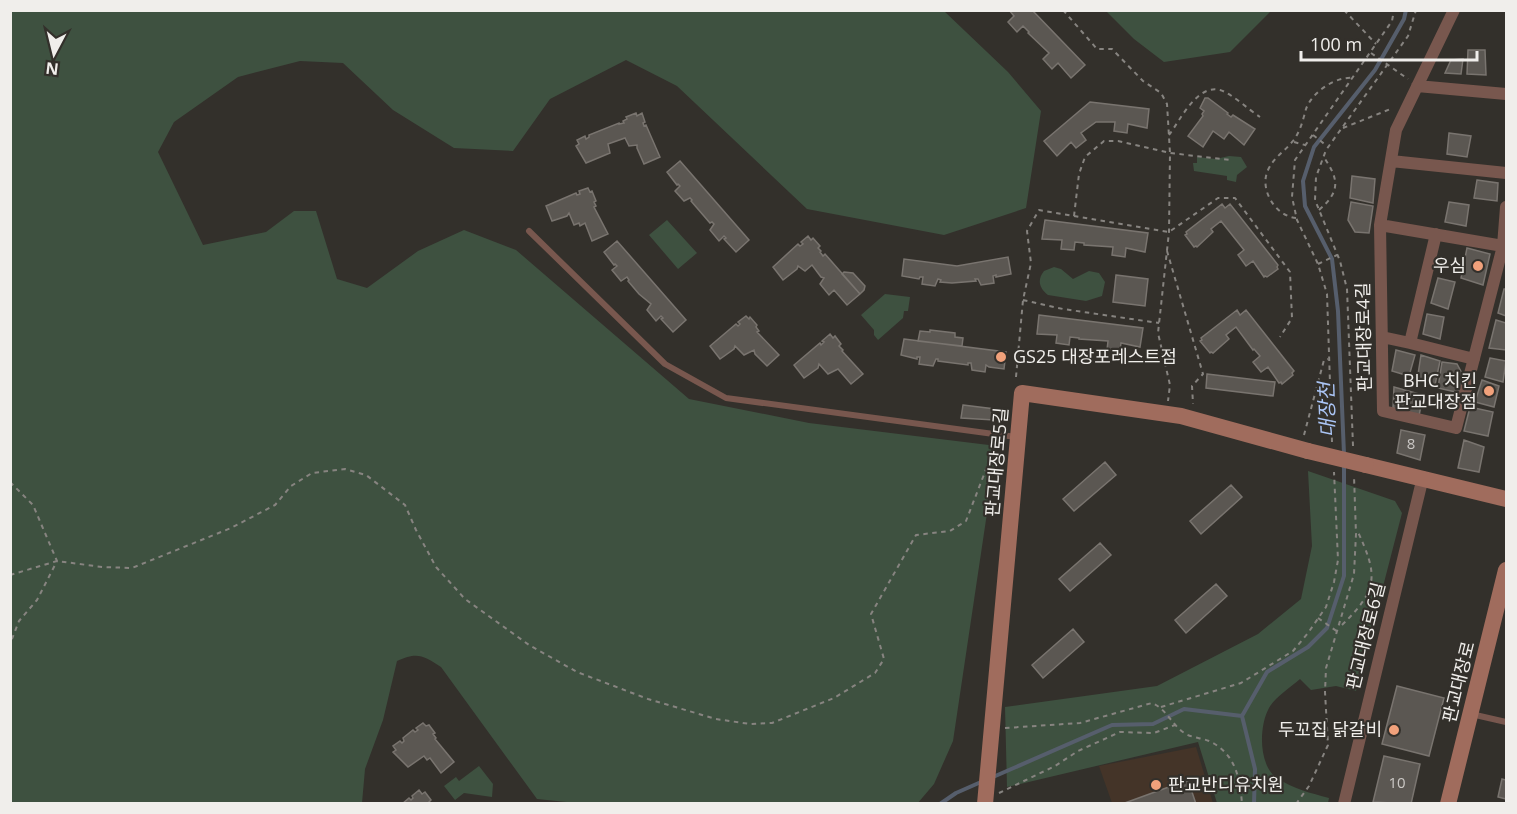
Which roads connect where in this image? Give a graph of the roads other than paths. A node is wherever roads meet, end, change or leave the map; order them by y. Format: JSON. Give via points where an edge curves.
{"nodes":[{"id":1,"x":1454,"y":10,"type":"edge"},
{"id":2,"x":1417,"y":86,"type":"junction"},
{"id":3,"x":1506,"y":94,"type":"edge"},
{"id":4,"x":1391,"y":162,"type":"junction"},
{"id":5,"x":1506,"y":173,"type":"edge"},
{"id":6,"x":1506,"y":207,"type":"edge"},
{"id":7,"x":1380,"y":225,"type":"junction"},
{"id":8,"x":529,"y":231,"type":"dead end"},
{"id":9,"x":1436,"y":234,"type":"junction"},
{"id":10,"x":1505,"y":246,"type":"edge"},
{"id":11,"x":1382,"y":337,"type":"junction"},
{"id":12,"x":1410,"y":343,"type":"junction"},
{"id":13,"x":1474,"y":359,"type":"junction"},
{"id":14,"x":1019,"y":442,"type":"junction"},
{"id":15,"x":1423,"y":477,"type":"junction"},
{"id":16,"x":1506,"y":499,"type":"edge"},
{"id":17,"x":1506,"y":570,"type":"edge"},
{"id":18,"x":1471,"y":713,"type":"junction"},
{"id":19,"x":1506,"y":722,"type":"edge"},
{"id":20,"x":986,"y":800,"type":"edge"},
{"id":21,"x":1344,"y":804,"type":"edge"},
{"id":22,"x":1448,"y":804,"type":"edge"}],
"edges":[{"from":1,"to":2,"type":"street","name":"판교대장로4길"},
{"from":2,"to":3,"type":"street"},
{"from":2,"to":4,"type":"street","name":"판교대장로4길","via":[[1396,130]]},
{"from":4,"to":5,"type":"street"},
{"from":4,"to":7,"type":"street","name":"판교대장로4길"},
{"from":6,"to":10,"type":"street","name":"판교대장로4길"},
{"from":7,"to":9,"type":"street"},
{"from":7,"to":11,"type":"street","name":"판교대장로4길"},
{"from":8,"to":14,"type":"lane","via":[[665,364],[726,398]]},
{"from":9,"to":10,"type":"street"},
{"from":9,"to":12,"type":"street"},
{"from":10,"to":13,"type":"street","name":"판교대장로4길"},
{"from":11,"to":12,"type":"street"},
{"from":11,"to":13,"type":"street","name":"판교대장로4길","via":[[1383,411],[1456,428]]},
{"from":12,"to":13,"type":"street"},
{"from":14,"to":15,"type":"street","name":"판교대장로5길","bridge":true,"via":[[1022,393],[1194,419],[1304,450]]},
{"from":14,"to":20,"type":"street","name":"판교대장로5길"},
{"from":15,"to":16,"type":"street"},
{"from":15,"to":21,"type":"street","name":"판교대장로6길"},
{"from":17,"to":18,"type":"street","name":"판교대장로"},
{"from":18,"to":19,"type":"lane"},
{"from":18,"to":22,"type":"street","name":"판교대장로"}]}
